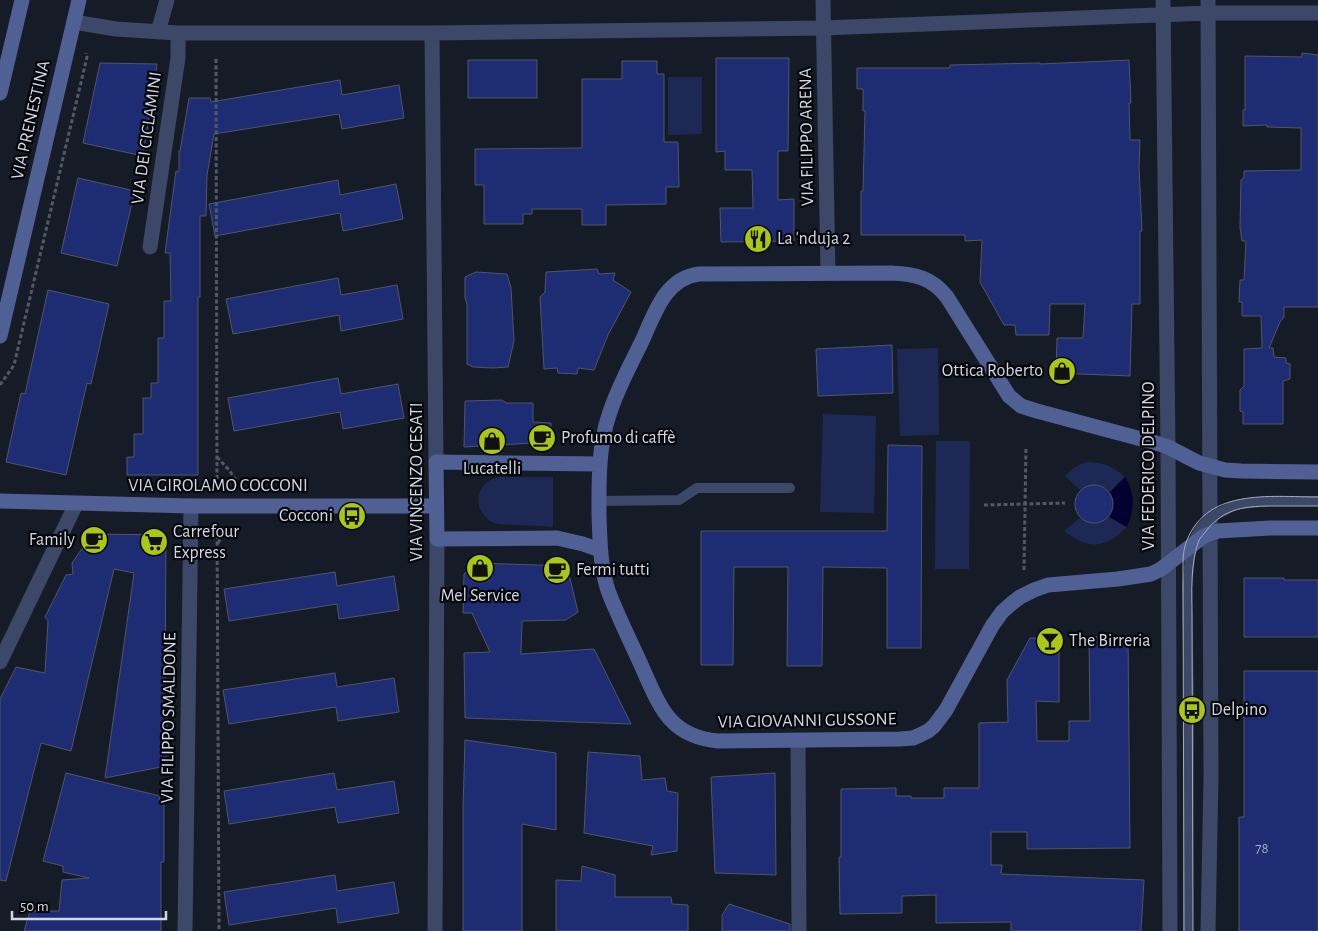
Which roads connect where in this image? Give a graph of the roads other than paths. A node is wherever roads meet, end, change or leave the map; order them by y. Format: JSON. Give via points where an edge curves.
{"nodes":[{"id":1,"x":22,"y":0,"type":"edge"},
{"id":2,"x":79,"y":0,"type":"edge"},
{"id":3,"x":167,"y":0,"type":"edge"},
{"id":4,"x":823,"y":0,"type":"edge"},
{"id":5,"x":1208,"y":6,"type":"edge"},
{"id":6,"x":1163,"y":7,"type":"edge"},
{"id":7,"x":1318,"y":13,"type":"edge"},
{"id":8,"x":74,"y":22,"type":"junction"},
{"id":9,"x":823,"y":28,"type":"junction"},
{"id":10,"x":158,"y":32,"type":"junction"},
{"id":11,"x":432,"y":32,"type":"junction"},
{"id":12,"x":178,"y":33,"type":"junction"},
{"id":13,"x":0,"y":93,"type":"edge"},
{"id":14,"x":150,"y":247,"type":"dead end"},
{"id":15,"x":828,"y":273,"type":"junction"},
{"id":16,"x":0,"y":336,"type":"edge"},
{"id":17,"x":1168,"y":447,"type":"junction"},
{"id":18,"x":436,"y":462,"type":"junction"},
{"id":19,"x":600,"y":464,"type":"junction"},
{"id":20,"x":1210,"y":467,"type":"junction"},
{"id":21,"x":1318,"y":472,"type":"edge"},
{"id":22,"x":790,"y":488,"type":"dead end"},
{"id":23,"x":0,"y":501,"type":"edge"},
{"id":24,"x":1318,"y":501,"type":"edge"},
{"id":25,"x":599,"y":502,"type":"junction"},
{"id":26,"x":76,"y":504,"type":"junction"},
{"id":27,"x":191,"y":506,"type":"junction"},
{"id":28,"x":436,"y":506,"type":"junction"},
{"id":29,"x":1210,"y":526,"type":"junction"},
{"id":30,"x":1318,"y":528,"type":"edge"},
{"id":31,"x":437,"y":539,"type":"junction"},
{"id":32,"x":1191,"y":547,"type":"junction"},
{"id":33,"x":600,"y":550,"type":"junction"},
{"id":34,"x":1168,"y":563,"type":"junction"},
{"id":35,"x":5,"y":639,"type":"edge"},
{"id":36,"x":0,"y":662,"type":"edge"},
{"id":37,"x":798,"y":741,"type":"junction"},
{"id":38,"x":185,"y":931,"type":"edge"},
{"id":39,"x":435,"y":931,"type":"edge"},
{"id":40,"x":799,"y":931,"type":"edge"},
{"id":41,"x":1170,"y":931,"type":"edge"},
{"id":42,"x":1188,"y":931,"type":"edge"},
{"id":43,"x":1208,"y":931,"type":"edge"}],
"edges":[{"from":1,"to":13,"type":"street","name":"VIA PRENESTINA"},
{"from":2,"to":8,"type":"street","name":"VIA PRENESTINA"},
{"from":3,"to":10,"type":"street"},
{"from":4,"to":9,"type":"street","name":"VIA FILIPPO ARENA"},
{"from":5,"to":6,"type":"street"},
{"from":5,"to":7,"type":"street"},
{"from":5,"to":20,"type":"street"},
{"from":6,"to":9,"type":"street"},
{"from":6,"to":17,"type":"street","name":"VIA FEDERICO DELPINO"},
{"from":8,"to":10,"type":"street"},
{"from":8,"to":16,"type":"street","name":"VIA PRENESTINA"},
{"from":9,"to":11,"type":"street"},
{"from":9,"to":15,"type":"street","name":"VIA FILIPPO ARENA"},
{"from":10,"to":12,"type":"street"},
{"from":11,"to":12,"type":"street"},
{"from":11,"to":18,"type":"street","name":"VIA VINCENZO CESATI"},
{"from":12,"to":14,"type":"street","name":"VIA DEI CICLAMINI","via":[[178,58]]},
{"from":15,"to":17,"type":"street","name":"VIA GIOVANNI GUSSONE","via":[[900,273],[933,282],[947,297],[1009,396],[1021,406]]},
{"from":15,"to":19,"type":"street","name":"VIA GIOVANNI GUSSONE","via":[[699,274],[684,278],[672,287],[655,312],[612,405],[603,436]]},
{"from":17,"to":20,"type":"street","name":"VIA GIOVANNI GUSSONE"},
{"from":17,"to":34,"type":"street","name":"VIA FEDERICO DELPINO"},
{"from":18,"to":19,"type":"street"},
{"from":18,"to":28,"type":"street","name":"VIA VINCENZO CESATI"},
{"from":19,"to":25,"type":"street","name":"VIA GIOVANNI GUSSONE"},
{"from":20,"to":21,"type":"street","name":"VIA GIOVANNI GUSSONE","via":[[1240,471]]},
{"from":20,"to":29,"type":"street"},
{"from":22,"to":25,"type":"lane","via":[[697,488],[679,500]]},
{"from":23,"to":26,"type":"street","name":"VIA GIROLAMO COCCONI"},
{"from":24,"to":29,"type":"lane","via":[[1240,504],[1227,509]]},
{"from":25,"to":33,"type":"street","name":"VIA GIOVANNI GUSSONE"},
{"from":26,"to":27,"type":"street","name":"VIA GIROLAMO COCCONI"},
{"from":26,"to":35,"type":"street"},
{"from":27,"to":28,"type":"street","name":"VIA GIROLAMO COCCONI"},
{"from":27,"to":38,"type":"street","name":"VIA FILIPPO SMALDONE"},
{"from":28,"to":31,"type":"street","name":"VIA VINCENZO CESATI"},
{"from":29,"to":30,"type":"street","via":[[1218,531]]},
{"from":29,"to":32,"type":"street","name":"VIA GIOVANNI GUSSONE"},
{"from":29,"to":43,"type":"street"},
{"from":31,"to":33,"type":"street","via":[[557,538]]},
{"from":31,"to":39,"type":"street","name":"VIA VINCENZO CESATI"},
{"from":32,"to":34,"type":"street","name":"VIA GIOVANNI GUSSONE"},
{"from":32,"to":42,"type":"lane","via":[[1187,586]]},
{"from":33,"to":37,"type":"street","name":"VIA GIOVANNI GUSSONE","via":[[611,598],[654,695],[674,723],[690,735],[706,740]]},
{"from":34,"to":37,"type":"street","name":"VIA GIOVANNI GUSSONE","via":[[1156,572],[1139,577],[1048,585],[1020,597],[1002,612],[992,626],[942,715],[934,726],[920,735],[900,739]]},
{"from":34,"to":41,"type":"street","name":"VIA FEDERICO DELPINO"},
{"from":35,"to":36,"type":"street"},
{"from":37,"to":40,"type":"street"}]}
